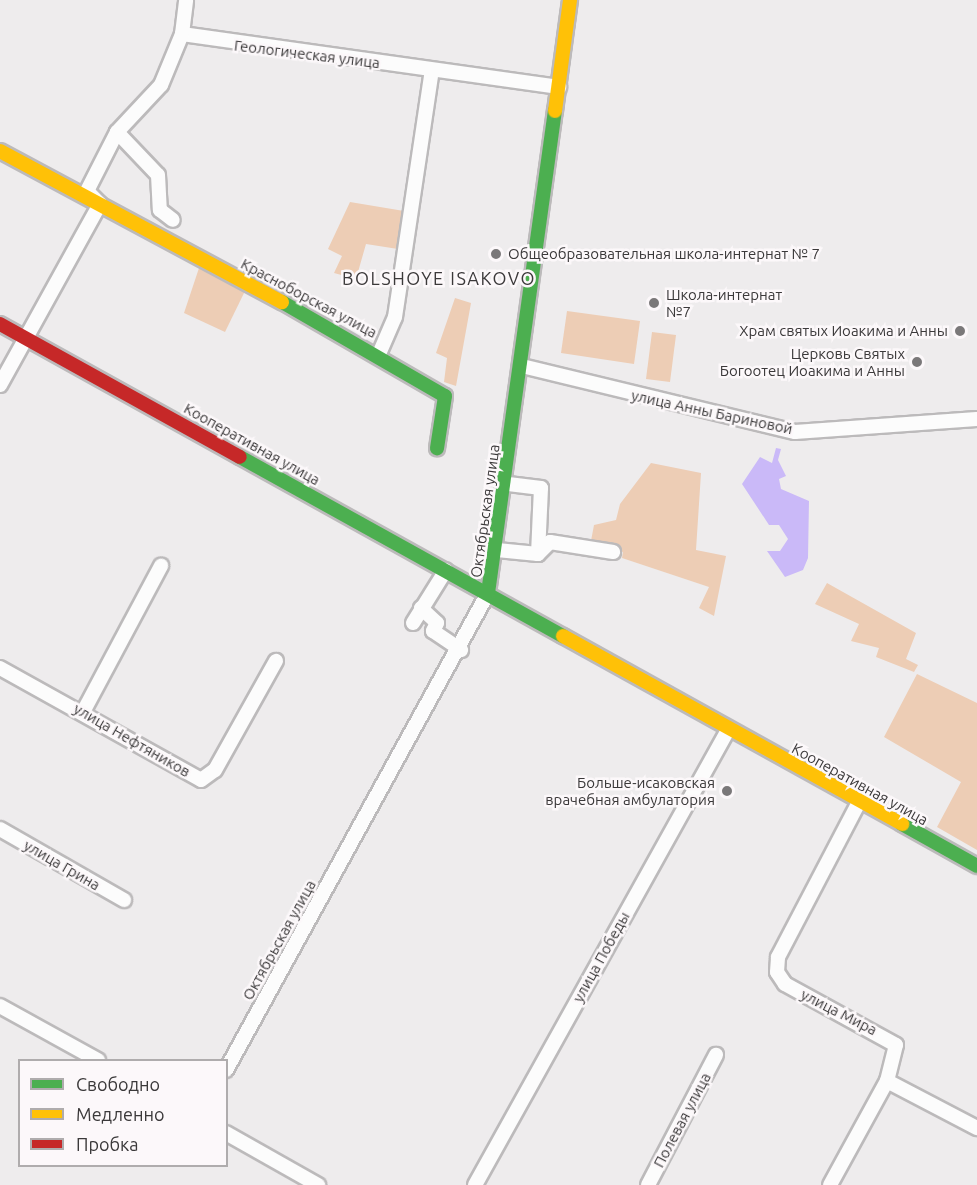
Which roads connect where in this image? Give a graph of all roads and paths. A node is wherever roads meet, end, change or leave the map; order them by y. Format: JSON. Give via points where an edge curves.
{"nodes":[{"id":1,"x":186,"y":0,"type":"edge"},
{"id":2,"x":570,"y":0,"type":"edge"},
{"id":3,"x":182,"y":34,"type":"junction"},
{"id":4,"x":432,"y":70,"type":"junction"},
{"id":5,"x":559,"y":87,"type":"junction"},
{"id":6,"x":117,"y":132,"type":"junction"},
{"id":7,"x":0,"y":152,"type":"edge"},
{"id":8,"x":100,"y":204,"type":"junction"},
{"id":9,"x":173,"y":220,"type":"dead end"},
{"id":10,"x":0,"y":324,"type":"edge"},
{"id":11,"x":27,"y":339,"type":"junction"},
{"id":12,"x":379,"y":354,"type":"junction"},
{"id":13,"x":522,"y":366,"type":"junction"},
{"id":14,"x":0,"y":385,"type":"edge"},
{"id":15,"x":977,"y":419,"type":"edge"},
{"id":16,"x":437,"y":448,"type":"dead end"},
{"id":17,"x":506,"y":484,"type":"junction"},
{"id":18,"x":497,"y":550,"type":"junction"},
{"id":19,"x":613,"y":552,"type":"dead end"},
{"id":20,"x":538,"y":554,"type":"junction"},
{"id":21,"x":161,"y":566,"type":"dead end"},
{"id":22,"x":446,"y":570,"type":"junction"},
{"id":23,"x":489,"y":593,"type":"junction"},
{"id":24,"x":421,"y":608,"type":"junction"},
{"id":25,"x":413,"y":623,"type":"dead end"},
{"id":26,"x":461,"y":650,"type":"junction"},
{"id":27,"x":276,"y":661,"type":"dead end"},
{"id":28,"x":0,"y":668,"type":"edge"},
{"id":29,"x":83,"y":712,"type":"junction"},
{"id":30,"x":728,"y":730,"type":"junction"},
{"id":31,"x":859,"y":802,"type":"junction"},
{"id":32,"x":0,"y":829,"type":"edge"},
{"id":33,"x":977,"y":866,"type":"edge"},
{"id":34,"x":124,"y":900,"type":"dead end"},
{"id":35,"x":0,"y":1006,"type":"edge"},
{"id":36,"x":717,"y":1055,"type":"dead end"},
{"id":37,"x":96,"y":1059,"type":"edge"},
{"id":38,"x":228,"y":1066,"type":"edge"},
{"id":39,"x":887,"y":1081,"type":"junction"},
{"id":40,"x":977,"y":1128,"type":"edge"},
{"id":41,"x":228,"y":1134,"type":"edge"},
{"id":42,"x":318,"y":1185,"type":"edge"},
{"id":43,"x":475,"y":1185,"type":"edge"},
{"id":44,"x":648,"y":1185,"type":"edge"},
{"id":45,"x":830,"y":1185,"type":"edge"}],
"edges":[{"from":1,"to":3,"type":"street"},
{"from":2,"to":5,"type":"street","name":"Октябрьская улица"},
{"from":3,"to":4,"type":"street","name":"Геологическая улица"},
{"from":3,"to":6,"type":"street","via":[[161,85]]},
{"from":4,"to":5,"type":"street","name":"Геологическая улица"},
{"from":4,"to":12,"type":"street","name":"Красноборская улица","via":[[395,317]]},
{"from":5,"to":13,"type":"street","name":"Октябрьская улица"},
{"from":6,"to":8,"type":"street","via":[[87,190]]},
{"from":6,"to":9,"type":"street","via":[[158,175],[160,210]]},
{"from":7,"to":8,"type":"street","name":"Красноборская улица"},
{"from":8,"to":11,"type":"street"},
{"from":8,"to":12,"type":"street","name":"Красноборская улица"},
{"from":10,"to":11,"type":"street","name":"Кооперативная улица"},
{"from":11,"to":14,"type":"street"},
{"from":11,"to":22,"type":"street","name":"Кооперативная улица"},
{"from":12,"to":16,"type":"street","via":[[445,396]]},
{"from":13,"to":15,"type":"street","name":"улица Анны Бариновой","via":[[795,432]]},
{"from":13,"to":17,"type":"street","name":"Октябрьская улица"},
{"from":17,"to":18,"type":"street","name":"Октябрьская улица"},
{"from":17,"to":20,"type":"street","via":[[541,488]]},
{"from":18,"to":20,"type":"street"},
{"from":18,"to":23,"type":"street","name":"Октябрьская улица"},
{"from":19,"to":20,"type":"street","via":[[550,542]]},
{"from":21,"to":29,"type":"street"},
{"from":22,"to":23,"type":"street","name":"Кооперативная улица"},
{"from":22,"to":24,"type":"street"},
{"from":23,"to":26,"type":"street","name":"Октябрьская улица"},
{"from":23,"to":30,"type":"street","name":"Кооперативная улица","via":[[549,633]]},
{"from":24,"to":25,"type":"street"},
{"from":24,"to":26,"type":"street","via":[[437,623],[433,631]]},
{"from":26,"to":38,"type":"street","name":"Октябрьская улица"},
{"from":27,"to":29,"type":"street","name":"улица Нефтяников","via":[[215,770],[201,780]]},
{"from":28,"to":29,"type":"street","name":"улица Нефтяников"},
{"from":30,"to":31,"type":"street","name":"Кооперативная улица"},
{"from":30,"to":43,"type":"street","name":"улица Победы"},
{"from":31,"to":33,"type":"street","name":"Кооперативная улица"},
{"from":31,"to":39,"type":"street","name":"улица Мира","via":[[778,957],[777,972],[785,984],[889,1037],[896,1045]]},
{"from":32,"to":34,"type":"street","name":"улица Грина"},
{"from":35,"to":37,"type":"street"},
{"from":36,"to":44,"type":"street","name":"Полевая улица"},
{"from":39,"to":40,"type":"street"},
{"from":39,"to":45,"type":"street"},
{"from":41,"to":42,"type":"street"}]}
